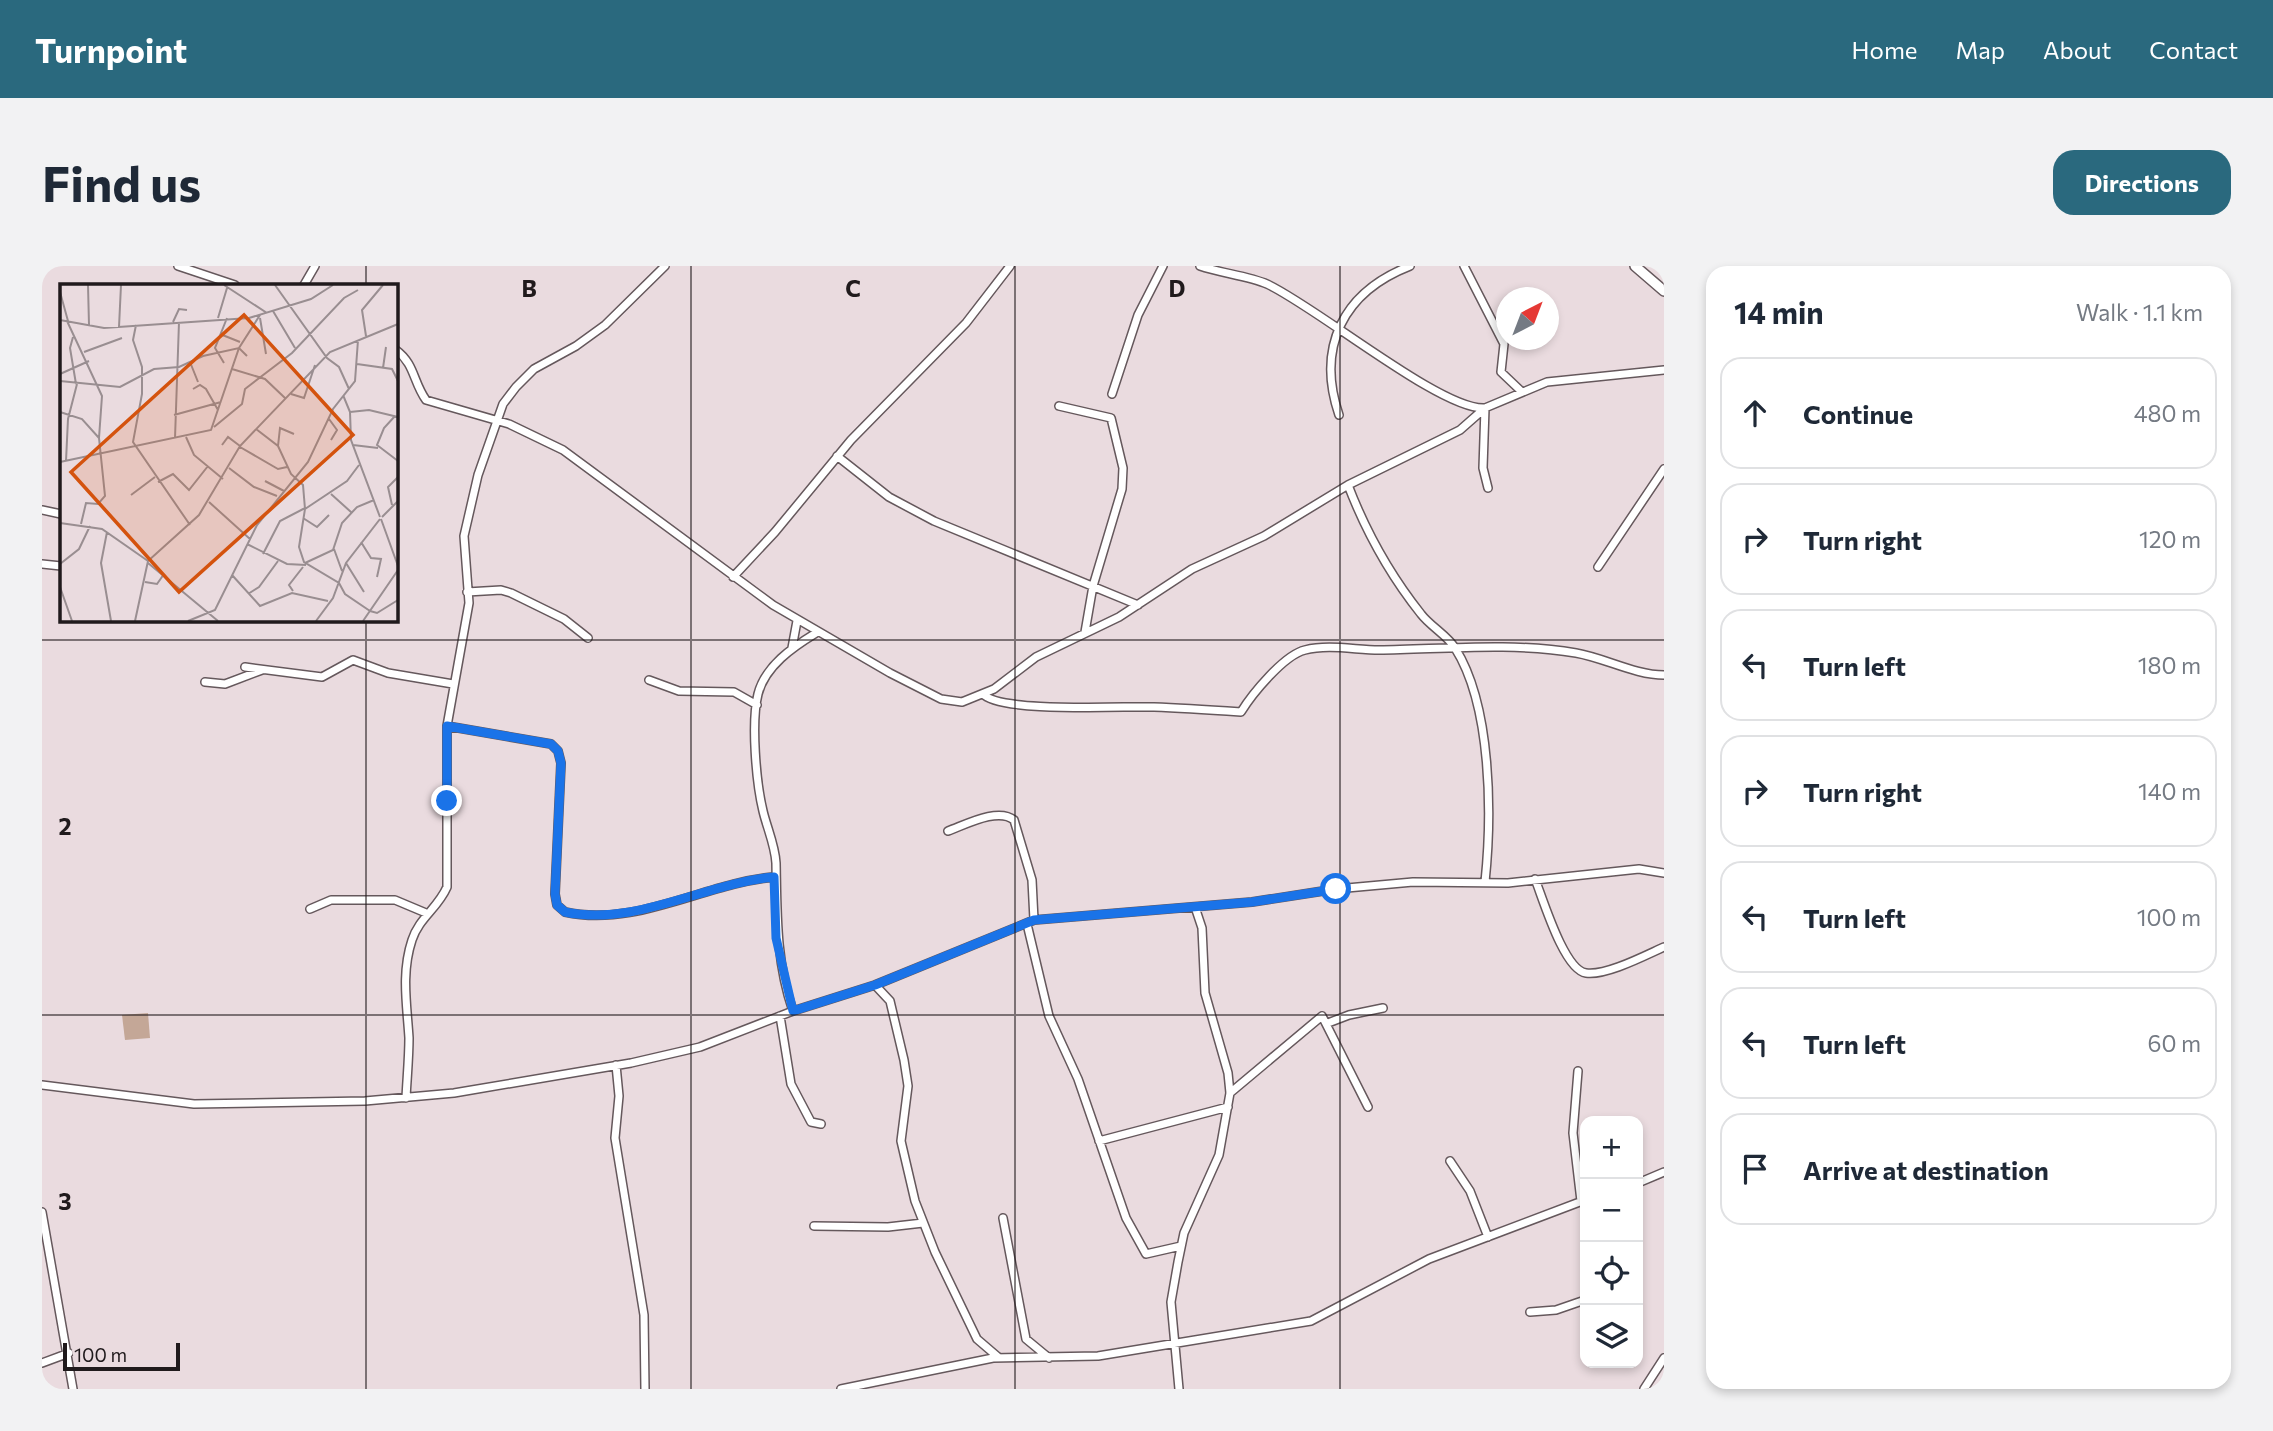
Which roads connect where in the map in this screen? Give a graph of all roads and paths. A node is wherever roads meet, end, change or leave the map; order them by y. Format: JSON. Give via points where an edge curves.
{"nodes":[{"id":1,"x":178,"y":266,"type":"edge"},
{"id":2,"x":315,"y":266,"type":"edge"},
{"id":3,"x":665,"y":266,"type":"edge"},
{"id":4,"x":1010,"y":266,"type":"edge"},
{"id":5,"x":1163,"y":266,"type":"edge"},
{"id":6,"x":1200,"y":266,"type":"edge"},
{"id":7,"x":1464,"y":266,"type":"edge"},
{"id":8,"x":1635,"y":266,"type":"edge"},
{"id":9,"x":1406,"y":267,"type":"edge"},
{"id":10,"x":232,"y":284,"type":"edge"},
{"id":11,"x":305,"y":284,"type":"edge"},
{"id":12,"x":1664,"y":291,"type":"edge"},
{"id":13,"x":1339,"y":328,"type":"junction"},
{"id":14,"x":397,"y":351,"type":"edge"},
{"id":15,"x":1664,"y":370,"type":"edge"},
{"id":16,"x":1522,"y":392,"type":"junction"},
{"id":17,"x":1112,"y":394,"type":"dead end"},
{"id":18,"x":1059,"y":406,"type":"dead end"},
{"id":19,"x":1485,"y":408,"type":"junction"},
{"id":20,"x":1339,"y":415,"type":"dead end"},
{"id":21,"x":498,"y":421,"type":"junction"},
{"id":22,"x":838,"y":456,"type":"junction"},
{"id":23,"x":1664,"y":469,"type":"edge"},
{"id":24,"x":1348,"y":485,"type":"junction"},
{"id":25,"x":1488,"y":488,"type":"dead end"},
{"id":26,"x":42,"y":510,"type":"edge"},
{"id":27,"x":60,"y":514,"type":"edge"},
{"id":28,"x":42,"y":564,"type":"edge"},
{"id":29,"x":60,"y":566,"type":"edge"},
{"id":30,"x":1598,"y":567,"type":"dead end"},
{"id":31,"x":733,"y":577,"type":"junction"},
{"id":32,"x":1093,"y":586,"type":"junction"},
{"id":33,"x":467,"y":592,"type":"junction"},
{"id":34,"x":1138,"y":605,"type":"junction"},
{"id":35,"x":797,"y":621,"type":"junction"},
{"id":36,"x":1085,"y":632,"type":"junction"},
{"id":37,"x":816,"y":633,"type":"junction"},
{"id":38,"x":588,"y":638,"type":"dead end"},
{"id":39,"x":1454,"y":645,"type":"junction"},
{"id":40,"x":792,"y":648,"type":"junction"},
{"id":41,"x":245,"y":667,"type":"dead end"},
{"id":42,"x":262,"y":669,"type":"junction"},
{"id":43,"x":1664,"y":675,"type":"edge"},
{"id":44,"x":649,"y":680,"type":"dead end"},
{"id":45,"x":205,"y":682,"type":"dead end"},
{"id":46,"x":453,"y":684,"type":"junction"},
{"id":47,"x":983,"y":694,"type":"junction"},
{"id":48,"x":757,"y":705,"type":"junction"},
{"id":49,"x":447,"y":726,"type":"junction"},
{"id":50,"x":948,"y":831,"type":"dead end"},
{"id":51,"x":1664,"y":873,"type":"edge"},
{"id":52,"x":774,"y":877,"type":"junction"},
{"id":53,"x":1535,"y":879,"type":"junction"},
{"id":54,"x":1485,"y":882,"type":"junction"},
{"id":55,"x":1195,"y":907,"type":"junction"},
{"id":56,"x":310,"y":909,"type":"dead end"},
{"id":57,"x":426,"y":914,"type":"junction"},
{"id":58,"x":1034,"y":920,"type":"junction"},
{"id":59,"x":1027,"y":925,"type":"junction"},
{"id":60,"x":1664,"y":947,"type":"edge"},
{"id":61,"x":875,"y":985,"type":"junction"},
{"id":62,"x":1383,"y":1008,"type":"dead end"},
{"id":63,"x":793,"y":1011,"type":"junction"},
{"id":64,"x":780,"y":1016,"type":"junction"},
{"id":65,"x":1328,"y":1023,"type":"junction"},
{"id":66,"x":616,"y":1065,"type":"junction"},
{"id":67,"x":1578,"y":1071,"type":"dead end"},
{"id":68,"x":42,"y":1085,"type":"edge"},
{"id":69,"x":1230,"y":1093,"type":"junction"},
{"id":70,"x":406,"y":1097,"type":"junction"},
{"id":71,"x":1228,"y":1107,"type":"junction"},
{"id":72,"x":1368,"y":1107,"type":"dead end"},
{"id":73,"x":821,"y":1124,"type":"dead end"},
{"id":74,"x":1099,"y":1141,"type":"junction"},
{"id":75,"x":1450,"y":1161,"type":"dead end"},
{"id":76,"x":1664,"y":1172,"type":"edge"},
{"id":77,"x":1580,"y":1181,"type":"edge"},
{"id":78,"x":1643,"y":1181,"type":"edge"},
{"id":79,"x":1580,"y":1202,"type":"edge"},
{"id":80,"x":42,"y":1212,"type":"edge"},
{"id":81,"x":1003,"y":1218,"type":"dead end"},
{"id":82,"x":923,"y":1223,"type":"junction"},
{"id":83,"x":814,"y":1226,"type":"dead end"},
{"id":84,"x":43,"y":1228,"type":"edge"},
{"id":85,"x":1488,"y":1237,"type":"junction"},
{"id":86,"x":1181,"y":1246,"type":"junction"},
{"id":87,"x":1580,"y":1302,"type":"edge"},
{"id":88,"x":1530,"y":1312,"type":"dead end"},
{"id":89,"x":1175,"y":1345,"type":"junction"},
{"id":90,"x":69,"y":1353,"type":"junction"},
{"id":91,"x":998,"y":1357,"type":"junction"},
{"id":92,"x":1664,"y":1358,"type":"edge"},
{"id":93,"x":1051,"y":1359,"type":"junction"},
{"id":94,"x":42,"y":1363,"type":"edge"},
{"id":95,"x":73,"y":1389,"type":"edge"},
{"id":96,"x":645,"y":1389,"type":"edge"},
{"id":97,"x":841,"y":1389,"type":"edge"},
{"id":98,"x":1178,"y":1389,"type":"edge"},
{"id":99,"x":1644,"y":1389,"type":"edge"}],
"edges":[{"from":1,"to":10,"type":"street"},
{"from":2,"to":11,"type":"street"},
{"from":3,"to":21,"type":"street","via":[[604,324],[534,369],[503,404]]},
{"from":4,"to":22,"type":"street","via":[[966,323]]},
{"from":5,"to":17,"type":"street","via":[[1138,316]]},
{"from":6,"to":13,"type":"street","via":[[1265,283]]},
{"from":7,"to":16,"type":"street","via":[[1504,344],[1501,372]]},
{"from":8,"to":12,"type":"street"},
{"from":9,"to":13,"type":"street","via":[[1380,279],[1360,296]]},
{"from":13,"to":19,"type":"street","via":[[1439,392],[1471,409]]},
{"from":13,"to":20,"type":"street","via":[[1329,386]]},
{"from":14,"to":21,"type":"street","via":[[406,358],[426,400]]},
{"from":15,"to":16,"type":"street","via":[[1547,382]]},
{"from":16,"to":19,"type":"street"},
{"from":18,"to":32,"type":"street","via":[[1111,418],[1123,468],[1122,489]]},
{"from":19,"to":24,"type":"street","via":[[1460,430]]},
{"from":19,"to":25,"type":"street","via":[[1483,468]]},
{"from":21,"to":31,"type":"street","via":[[563,450]]},
{"from":21,"to":33,"type":"street","via":[[468,508],[464,548]]},
{"from":22,"to":31,"type":"street"},
{"from":22,"to":32,"type":"street","via":[[889,497],[934,521]]},
{"from":23,"to":30,"type":"street"},
{"from":24,"to":34,"type":"street","via":[[1264,536],[1192,569]]},
{"from":24,"to":39,"type":"street","via":[[1370,540],[1423,617]]},
{"from":26,"to":27,"type":"street"},
{"from":28,"to":29,"type":"street"},
{"from":31,"to":35,"type":"street"},
{"from":32,"to":34,"type":"street"},
{"from":32,"to":36,"type":"street"},
{"from":33,"to":38,"type":"street","via":[[511,593],[564,619]]},
{"from":33,"to":46,"type":"street","via":[[469,603]]},
{"from":34,"to":36,"type":"street"},
{"from":35,"to":37,"type":"street"},
{"from":35,"to":40,"type":"street"},
{"from":36,"to":47,"type":"street","via":[[1037,657]]},
{"from":37,"to":40,"type":"street"},
{"from":37,"to":47,"type":"street","via":[[941,699],[962,702]]},
{"from":39,"to":43,"type":"street","via":[[1576,653]]},
{"from":39,"to":47,"type":"street","via":[[1303,650],[1276,668],[1241,712],[1043,706],[995,701]]},
{"from":39,"to":54,"type":"street","via":[[1473,692],[1484,747],[1490,839]]},
{"from":40,"to":48,"type":"street","via":[[774,666],[759,691]]},
{"from":41,"to":42,"type":"street"},
{"from":42,"to":45,"type":"street","via":[[225,684]]},
{"from":42,"to":46,"type":"street","via":[[322,677],[353,660],[388,673]]},
{"from":44,"to":48,"type":"street","via":[[679,691],[734,692]]},
{"from":46,"to":49,"type":"street"},
{"from":48,"to":52,"type":"street","via":[[755,751],[762,810],[776,861]]},
{"from":49,"to":52,"type":"street","via":[[551,744],[558,751],[555,894],[557,905],[565,912],[600,915],[655,906],[739,881]]},
{"from":49,"to":57,"type":"street","via":[[449,869],[442,900]]},
{"from":50,"to":58,"type":"street","via":[[995,816],[1014,820],[1032,880]]},
{"from":51,"to":53,"type":"street","via":[[1639,869]]},
{"from":52,"to":63,"type":"street","via":[[776,938]]},
{"from":53,"to":54,"type":"street"},
{"from":53,"to":60,"type":"street","via":[[1568,959],[1578,970],[1587,974],[1610,968]]},
{"from":54,"to":55,"type":"street","via":[[1336,889]]},
{"from":55,"to":58,"type":"street"},
{"from":55,"to":69,"type":"street","via":[[1202,928],[1205,993]]},
{"from":56,"to":57,"type":"street","via":[[331,900],[395,900]]},
{"from":57,"to":70,"type":"street","via":[[412,941],[406,972]]},
{"from":58,"to":59,"type":"street"},
{"from":59,"to":61,"type":"street"},
{"from":59,"to":74,"type":"street","via":[[1049,1016],[1078,1079]]},
{"from":61,"to":63,"type":"street"},
{"from":61,"to":82,"type":"street","via":[[890,1001],[904,1060],[908,1086],[901,1141]]},
{"from":62,"to":65,"type":"street"},
{"from":63,"to":64,"type":"street"},
{"from":64,"to":66,"type":"street","via":[[700,1047]]},
{"from":64,"to":73,"type":"street","via":[[791,1084],[811,1122]]},
{"from":65,"to":69,"type":"street","via":[[1320,1017]]},
{"from":65,"to":72,"type":"street"},
{"from":66,"to":70,"type":"street","via":[[499,1087]]},
{"from":66,"to":96,"type":"street","via":[[620,1096],[615,1138],[644,1315]]},
{"from":67,"to":77,"type":"street","via":[[1573,1133]]},
{"from":68,"to":70,"type":"street","via":[[194,1104]]},
{"from":69,"to":71,"type":"street"},
{"from":71,"to":74,"type":"street"},
{"from":71,"to":86,"type":"street","via":[[1219,1155]]},
{"from":74,"to":86,"type":"street","via":[[1126,1218],[1146,1254]]},
{"from":75,"to":85,"type":"street","via":[[1470,1191]]},
{"from":76,"to":78,"type":"street"},
{"from":79,"to":85,"type":"street"},
{"from":80,"to":84,"type":"street"},
{"from":81,"to":93,"type":"street","via":[[1026,1339]]},
{"from":82,"to":83,"type":"street"},
{"from":82,"to":91,"type":"street","via":[[977,1339]]},
{"from":84,"to":90,"type":"street"},
{"from":85,"to":89,"type":"street","via":[[1429,1259],[1311,1321]]},
{"from":86,"to":89,"type":"street","via":[[1171,1302]]},
{"from":87,"to":88,"type":"street"},
{"from":89,"to":93,"type":"street"},
{"from":89,"to":98,"type":"street"},
{"from":90,"to":94,"type":"street"},
{"from":90,"to":95,"type":"street"},
{"from":91,"to":93,"type":"street"},
{"from":91,"to":97,"type":"street"},
{"from":92,"to":99,"type":"street"}]}
